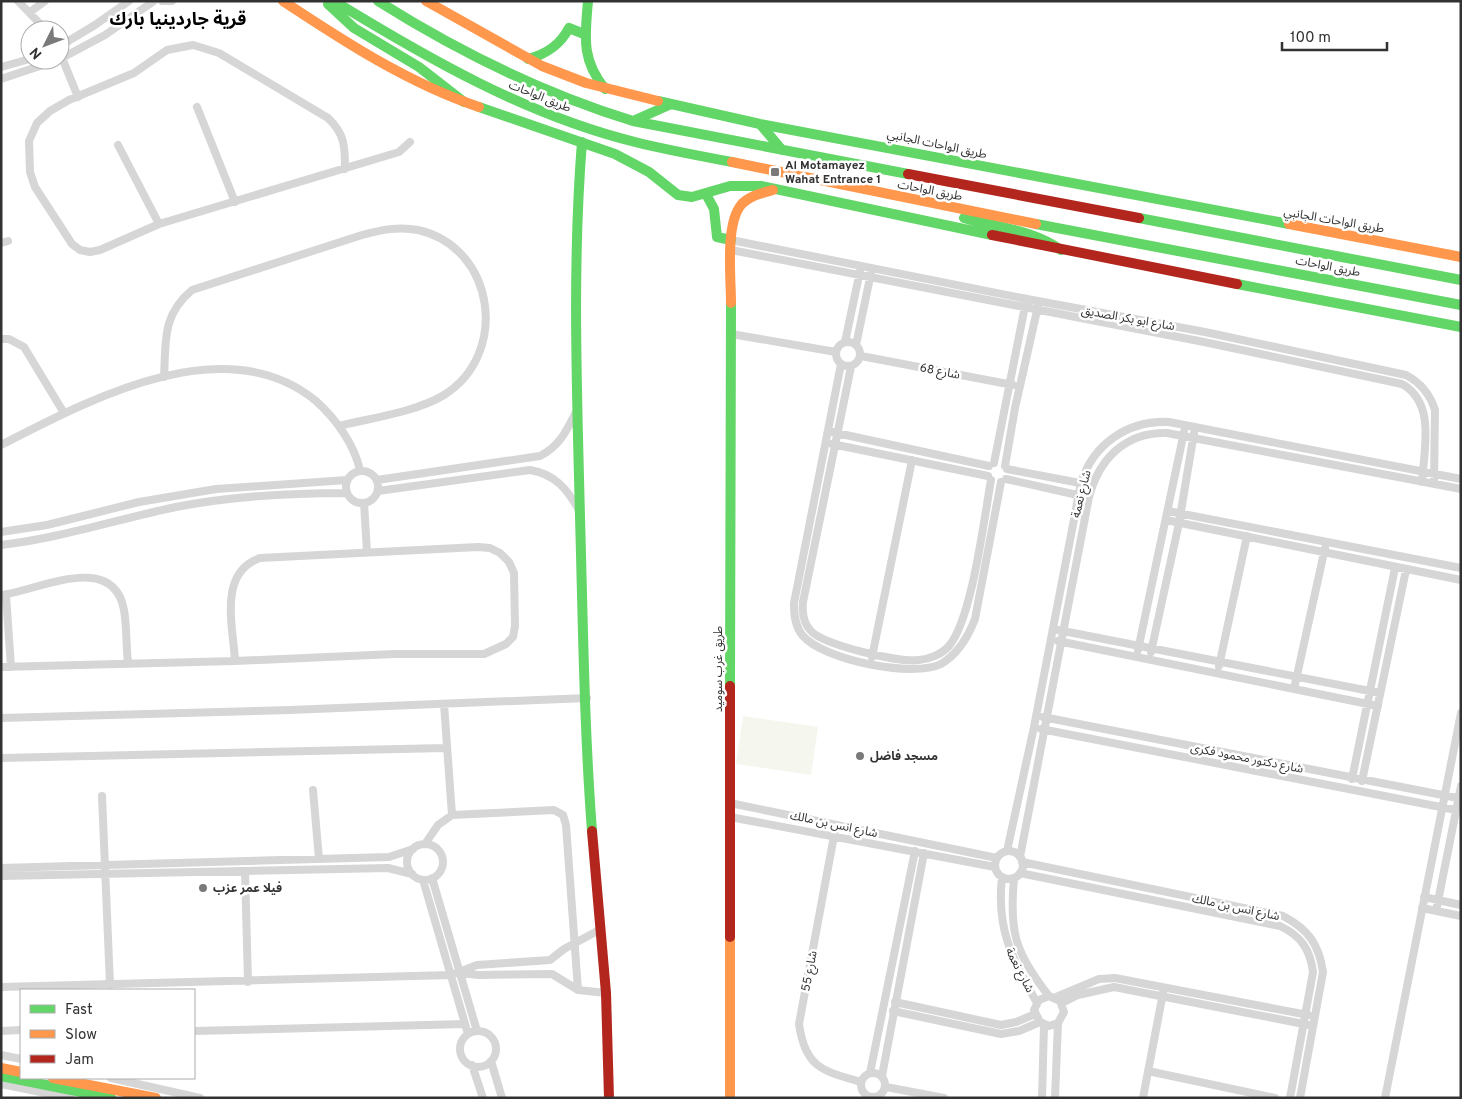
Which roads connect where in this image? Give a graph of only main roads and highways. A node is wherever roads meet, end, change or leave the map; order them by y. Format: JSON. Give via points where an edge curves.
{"nodes":[{"id":1,"x":283,"y":1,"type":"edge"},
{"id":2,"x":326,"y":1,"type":"edge"},
{"id":3,"x":334,"y":1,"type":"edge"},
{"id":4,"x":378,"y":1,"type":"edge"},
{"id":5,"x":426,"y":1,"type":"edge"},
{"id":6,"x":588,"y":1,"type":"edge"},
{"id":7,"x":584,"y":34,"type":"junction"},
{"id":8,"x":528,"y":59,"type":"junction"},
{"id":9,"x":605,"y":89,"type":"junction"},
{"id":10,"x":464,"y":102,"type":"junction"},
{"id":11,"x":669,"y":105,"type":"junction"},
{"id":12,"x":633,"y":120,"type":"junction"},
{"id":13,"x":760,"y":124,"type":"junction"},
{"id":14,"x":582,"y":142,"type":"junction"},
{"id":15,"x":782,"y":150,"type":"junction"},
{"id":16,"x":775,"y":189,"type":"junction"},
{"id":17,"x":706,"y":194,"type":"junction"},
{"id":18,"x":944,"y":206,"type":"junction"},
{"id":19,"x":731,"y":245,"type":"junction"},
{"id":20,"x":1061,"y":250,"type":"junction"},
{"id":21,"x":1461,"y":257,"type":"edge"},
{"id":22,"x":1461,"y":280,"type":"edge"},
{"id":23,"x":1461,"y":305,"type":"edge"},
{"id":24,"x":1461,"y":326,"type":"edge"},
{"id":25,"x":1,"y":1068,"type":"edge"},
{"id":26,"x":20,"y":1072,"type":"edge"},
{"id":27,"x":1,"y":1076,"type":"edge"},
{"id":28,"x":58,"y":1079,"type":"edge"},
{"id":29,"x":111,"y":1098,"type":"edge"},
{"id":30,"x":156,"y":1098,"type":"edge"},
{"id":31,"x":609,"y":1098,"type":"edge"},
{"id":32,"x":730,"y":1098,"type":"edge"}],
"edges":[{"from":1,"to":10,"type":"main road","via":[[368,56]]},
{"from":2,"to":10,"type":"main road","via":[[346,22],[420,67]]},
{"from":3,"to":18,"type":"main road","name":"طريق الواحات","via":[[471,80],[519,103],[579,125],[684,154]]},
{"from":4,"to":12,"type":"main road","name":"طريق الواحات","via":[[479,60],[583,106]]},
{"from":5,"to":8,"type":"main road","name":"طريق الواحات الجانبي"},
{"from":6,"to":7,"type":"main road"},
{"from":7,"to":8,"type":"main road","via":[[569,28],[556,47]]},
{"from":7,"to":9,"type":"main road","via":[[586,59]]},
{"from":8,"to":9,"type":"main road","name":"طريق الواحات الجانبي"},
{"from":9,"to":11,"type":"main road","name":"طريق الواحات الجانبي"},
{"from":10,"to":14,"type":"main road"},
{"from":11,"to":12,"type":"main road"},
{"from":11,"to":13,"type":"main road","name":"طريق الواحات الجانبي"},
{"from":12,"to":15,"type":"main road","name":"طريق الواحات"},
{"from":13,"to":15,"type":"main road"},
{"from":13,"to":21,"type":"main road","name":"طريق الواحات الجانبي"},
{"from":14,"to":17,"type":"main road","via":[[634,164],[678,195]]},
{"from":14,"to":31,"type":"main road","via":[[577,202],[576,410],[588,786],[602,929]]},
{"from":15,"to":22,"type":"main road","name":"طريق الواحات"},
{"from":16,"to":17,"type":"main road","via":[[741,185]]},
{"from":16,"to":19,"type":"main road","name":"طريق غرب سوميد","via":[[753,196],[741,205],[734,219]]},
{"from":16,"to":20,"type":"main road"},
{"from":17,"to":19,"type":"main road","via":[[714,210],[717,237]]},
{"from":18,"to":20,"type":"main road","via":[[967,219],[1035,234]]},
{"from":18,"to":23,"type":"main road","name":"طريق الواحات"},
{"from":19,"to":32,"type":"main road","name":"طريق غرب سوميد"},
{"from":20,"to":24,"type":"main road"},
{"from":25,"to":26,"type":"main road"},
{"from":27,"to":29,"type":"main road"},
{"from":28,"to":30,"type":"main road"}]}
